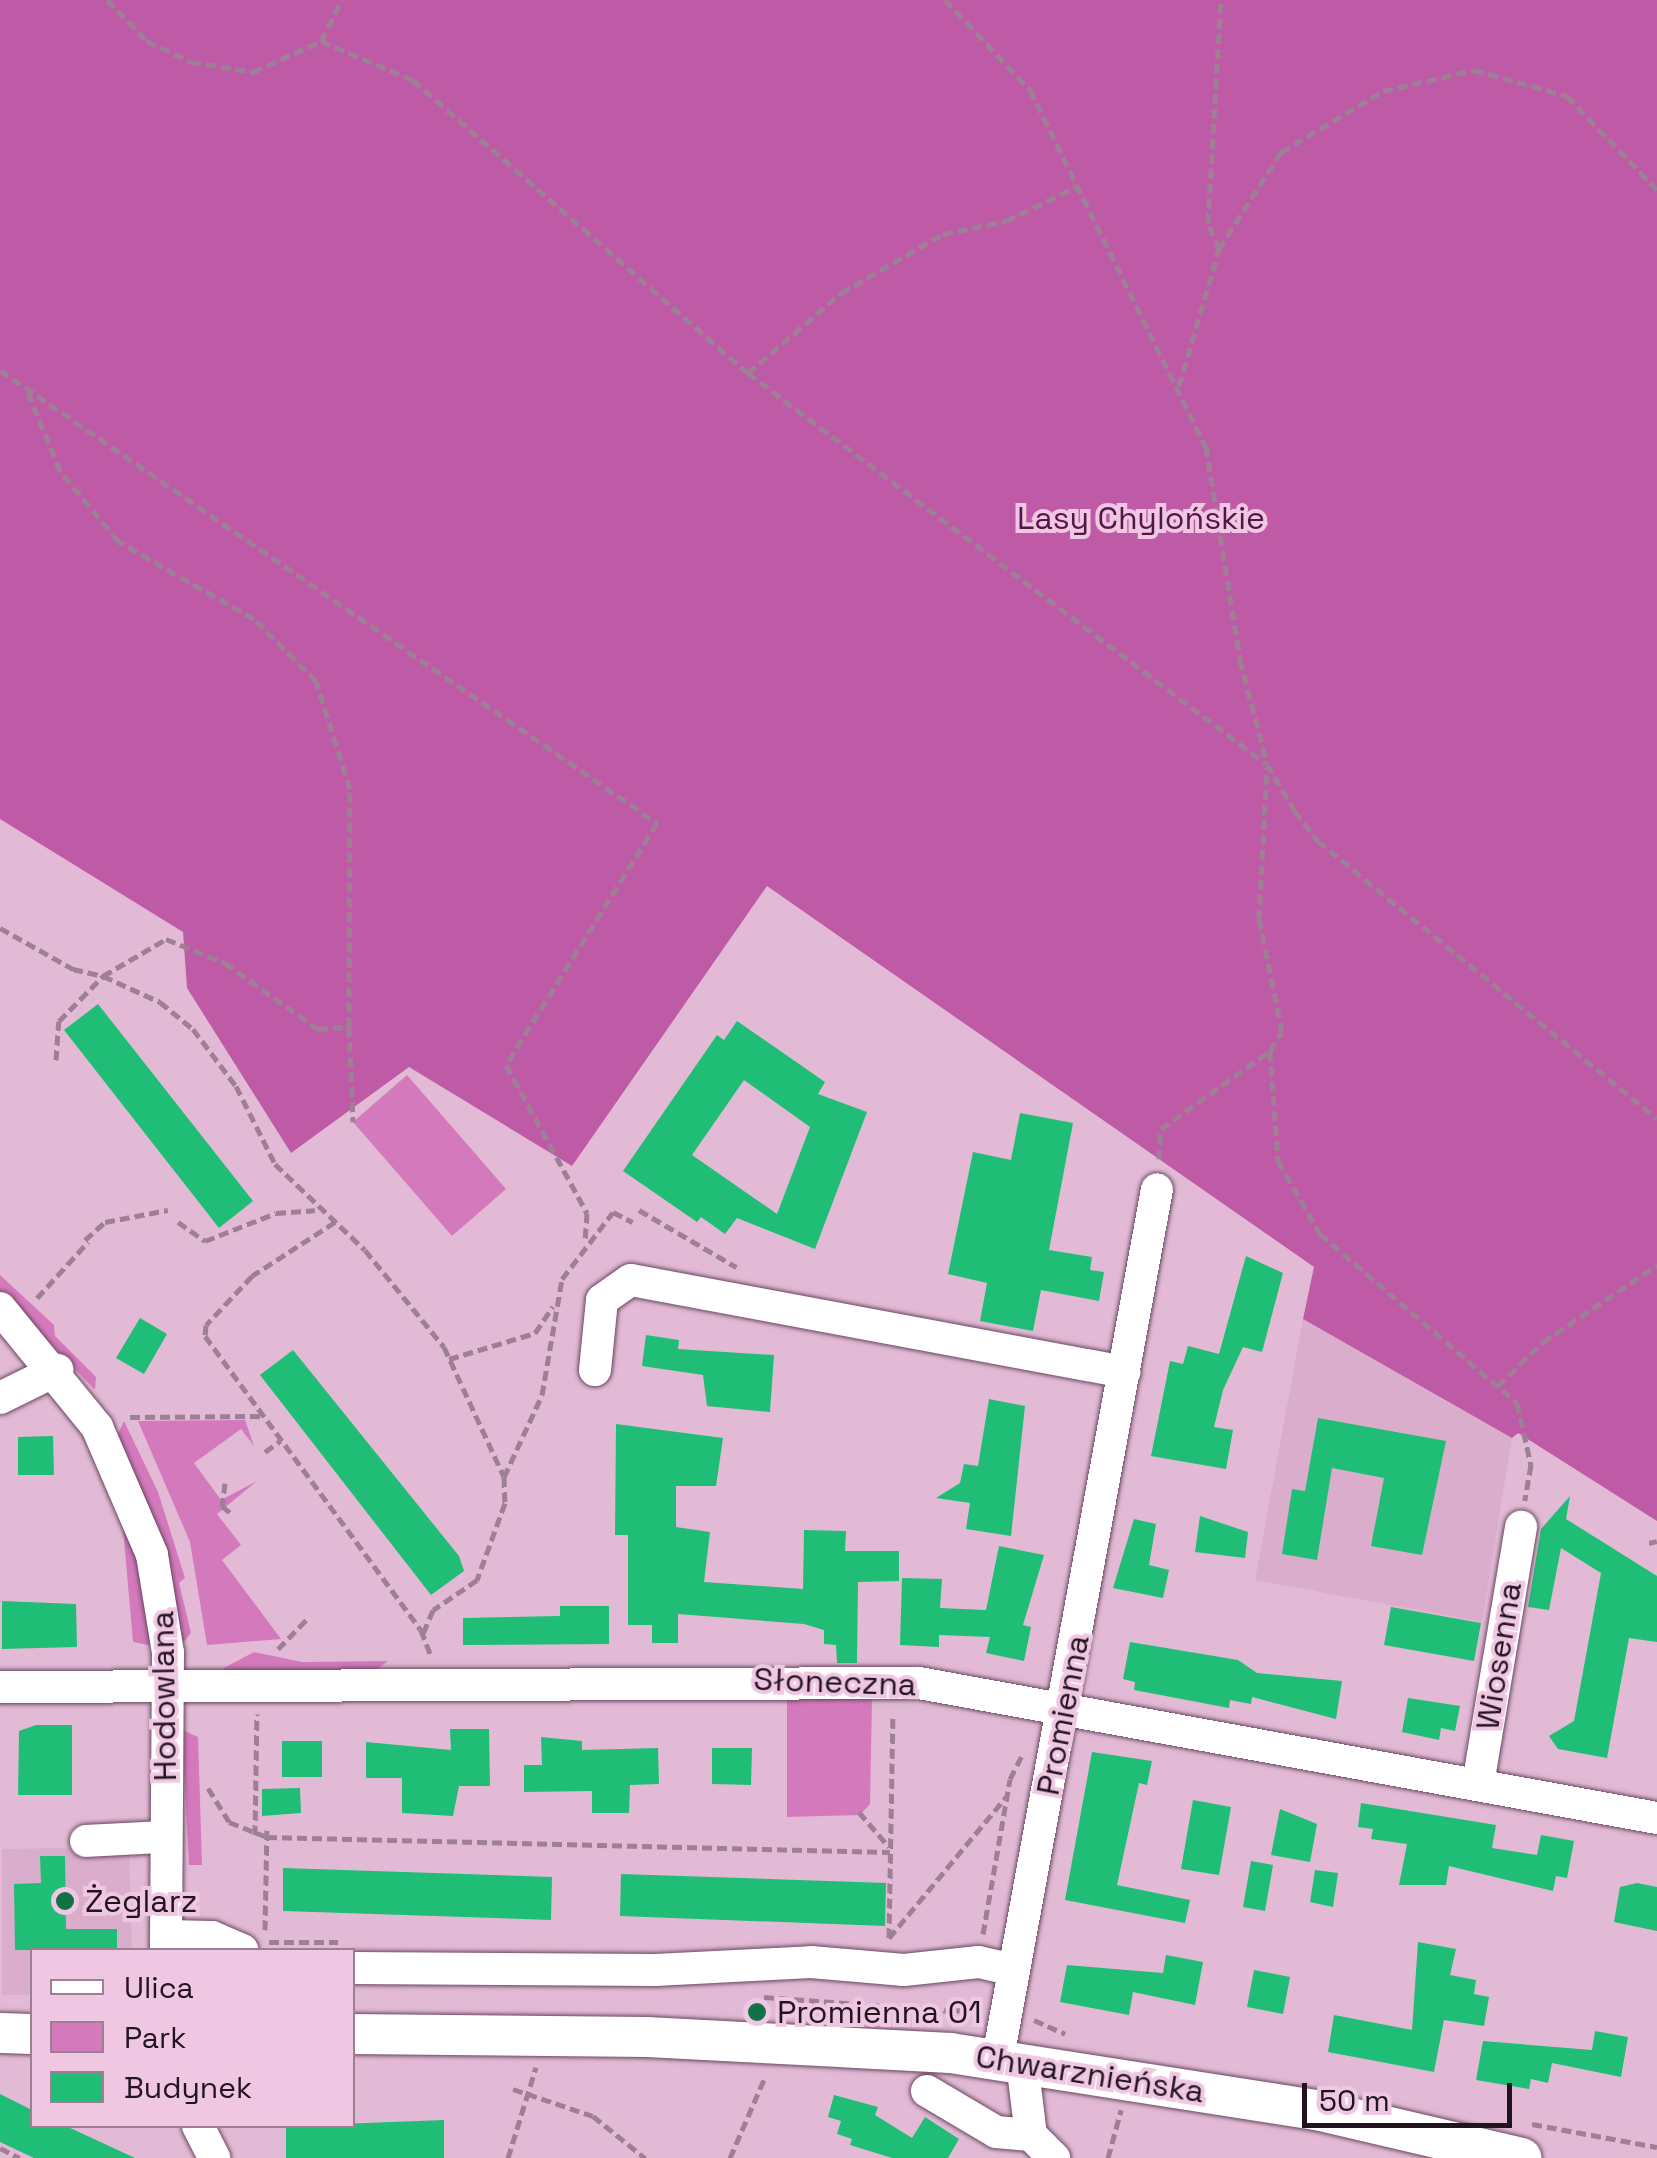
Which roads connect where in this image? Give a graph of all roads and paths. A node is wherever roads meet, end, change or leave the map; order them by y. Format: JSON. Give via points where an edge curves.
{"nodes":[{"id":1,"x":107,"y":0,"type":"edge"},
{"id":2,"x":342,"y":0,"type":"edge"},
{"id":3,"x":946,"y":0,"type":"edge"},
{"id":4,"x":1221,"y":0,"type":"edge"},
{"id":5,"x":322,"y":41,"type":"junction"},
{"id":6,"x":1078,"y":186,"type":"junction"},
{"id":7,"x":1657,"y":190,"type":"edge"},
{"id":8,"x":1218,"y":249,"type":"junction"},
{"id":9,"x":0,"y":370,"type":"edge"},
{"id":10,"x":748,"y":372,"type":"junction"},
{"id":11,"x":27,"y":389,"type":"junction"},
{"id":12,"x":1178,"y":389,"type":"junction"},
{"id":13,"x":1267,"y":764,"type":"junction"},
{"id":14,"x":0,"y":928,"type":"edge"},
{"id":15,"x":103,"y":976,"type":"junction"},
{"id":16,"x":349,"y":1026,"type":"junction"},
{"id":17,"x":1270,"y":1052,"type":"junction"},
{"id":18,"x":56,"y":1060,"type":"dead end"},
{"id":19,"x":1657,"y":1118,"type":"edge"},
{"id":20,"x":353,"y":1122,"type":"dead end"},
{"id":21,"x":1157,"y":1188,"type":"joint"},
{"id":22,"x":168,"y":1210,"type":"dead end"},
{"id":23,"x":315,"y":1210,"type":"junction"},
{"id":24,"x":639,"y":1210,"type":"dead end"},
{"id":25,"x":178,"y":1222,"type":"dead end"},
{"id":26,"x":335,"y":1222,"type":"junction"},
{"id":27,"x":632,"y":1222,"type":"dead end"},
{"id":28,"x":586,"y":1240,"type":"junction"},
{"id":29,"x":1657,"y":1265,"type":"edge"},
{"id":30,"x":754,"y":1274,"type":"dead end"},
{"id":31,"x":37,"y":1298,"type":"dead end"},
{"id":32,"x":554,"y":1303,"type":"junction"},
{"id":33,"x":0,"y":1308,"type":"edge"},
{"id":34,"x":449,"y":1359,"type":"junction"},
{"id":35,"x":57,"y":1370,"type":"junction"},
{"id":36,"x":595,"y":1370,"type":"dead end"},
{"id":37,"x":1124,"y":1372,"type":"junction"},
{"id":38,"x":1498,"y":1386,"type":"junction"},
{"id":39,"x":0,"y":1398,"type":"edge"},
{"id":40,"x":130,"y":1416,"type":"dead end"},
{"id":41,"x":261,"y":1416,"type":"junction"},
{"id":42,"x":280,"y":1441,"type":"junction"},
{"id":43,"x":265,"y":1452,"type":"dead end"},
{"id":44,"x":504,"y":1477,"type":"junction"},
{"id":45,"x":224,"y":1483,"type":"dead end"},
{"id":46,"x":232,"y":1514,"type":"dead end"},
{"id":47,"x":1521,"y":1527,"type":"joint"},
{"id":48,"x":1657,"y":1541,"type":"edge"},
{"id":49,"x":1649,"y":1544,"type":"dead end"},
{"id":50,"x":308,"y":1618,"type":"dead end"},
{"id":51,"x":423,"y":1634,"type":"junction"},
{"id":52,"x":278,"y":1649,"type":"dead end"},
{"id":53,"x":432,"y":1656,"type":"dead end"},
{"id":54,"x":894,"y":1682,"type":"junction"},
{"id":55,"x":169,"y":1686,"type":"junction"},
{"id":56,"x":260,"y":1686,"type":"junction"},
{"id":57,"x":0,"y":1687,"type":"edge"},
{"id":58,"x":1032,"y":1700,"type":"junction"},
{"id":59,"x":1066,"y":1707,"type":"junction"},
{"id":60,"x":1478,"y":1784,"type":"junction"},
{"id":61,"x":208,"y":1788,"type":"dead end"},
{"id":62,"x":1008,"y":1794,"type":"junction"},
{"id":63,"x":859,"y":1812,"type":"dead end"},
{"id":64,"x":1657,"y":1818,"type":"edge"},
{"id":65,"x":267,"y":1834,"type":"junction"},
{"id":66,"x":256,"y":1835,"type":"junction"},
{"id":67,"x":163,"y":1837,"type":"junction"},
{"id":68,"x":86,"y":1840,"type":"dead end"},
{"id":69,"x":890,"y":1851,"type":"junction"},
{"id":70,"x":254,"y":1940,"type":"edge"},
{"id":71,"x":166,"y":1943,"type":"edge"},
{"id":72,"x":980,"y":1952,"type":"dead end"},
{"id":73,"x":355,"y":1968,"type":"edge"},
{"id":74,"x":1013,"y":1970,"type":"junction"},
{"id":75,"x":750,"y":1996,"type":"dead end"},
{"id":76,"x":1020,"y":2014,"type":"junction"},
{"id":77,"x":0,"y":2034,"type":"edge"},
{"id":78,"x":30,"y":2034,"type":"edge"},
{"id":79,"x":355,"y":2034,"type":"edge"},
{"id":80,"x":1010,"y":2060,"type":"junction"},
{"id":81,"x":537,"y":2064,"type":"dead end"},
{"id":82,"x":765,"y":2086,"type":"dead end"},
{"id":83,"x":513,"y":2089,"type":"dead end"},
{"id":84,"x":926,"y":2090,"type":"dead end"},
{"id":85,"x":528,"y":2095,"type":"junction"},
{"id":86,"x":1122,"y":2108,"type":"dead end"},
{"id":87,"x":199,"y":2128,"type":"edge"},
{"id":88,"x":1042,"y":2146,"type":"edge"},
{"id":89,"x":0,"y":2148,"type":"edge"},
{"id":90,"x":20,"y":2158,"type":"edge"},
{"id":91,"x":214,"y":2158,"type":"edge"},
{"id":92,"x":508,"y":2158,"type":"edge"},
{"id":93,"x":645,"y":2158,"type":"edge"},
{"id":94,"x":730,"y":2158,"type":"edge"},
{"id":95,"x":1108,"y":2158,"type":"edge"},
{"id":96,"x":1521,"y":2158,"type":"edge"}],
"edges":[{"from":1,"to":5,"type":"path","via":[[147,41],[191,62],[252,72]]},
{"from":2,"to":5,"type":"path"},
{"from":3,"to":6,"type":"path","via":[[1030,90]]},
{"from":4,"to":8,"type":"path","via":[[1208,223]]},
{"from":5,"to":10,"type":"path","via":[[413,80]]},
{"from":6,"to":10,"type":"path","via":[[1006,221],[944,234],[841,293]]},
{"from":6,"to":12,"type":"path"},
{"from":7,"to":8,"type":"path","via":[[1567,96],[1474,70],[1383,91],[1281,152]]},
{"from":8,"to":12,"type":"path"},
{"from":9,"to":11,"type":"path"},
{"from":10,"to":13,"type":"path"},
{"from":11,"to":16,"type":"path","via":[[60,472],[118,541],[254,618],[316,680],[350,789]]},
{"from":11,"to":28,"type":"path","via":[[657,823],[506,1065],[587,1213]]},
{"from":12,"to":13,"type":"path","via":[[1206,446],[1240,660]]},
{"from":13,"to":17,"type":"path","via":[[1259,919],[1282,1032]]},
{"from":13,"to":19,"type":"path","via":[[1318,841]]},
{"from":14,"to":15,"type":"path","via":[[74,969]]},
{"from":15,"to":16,"type":"path","via":[[166,939],[225,963],[318,1028]]},
{"from":15,"to":18,"type":"path","via":[[59,1021]]},
{"from":15,"to":23,"type":"path","via":[[160,1002],[193,1028],[236,1086],[275,1164]]},
{"from":16,"to":20,"type":"path"},
{"from":17,"to":21,"type":"path","via":[[1160,1129]]},
{"from":17,"to":38,"type":"path","via":[[1278,1161],[1320,1234]]},
{"from":21,"to":37,"type":"street","name":"Promienna"},
{"from":22,"to":31,"type":"path","via":[[105,1222]]},
{"from":23,"to":25,"type":"path","via":[[276,1212],[204,1241]]},
{"from":23,"to":26,"type":"path"},
{"from":24,"to":30,"type":"path"},
{"from":26,"to":34,"type":"path","via":[[408,1298]]},
{"from":26,"to":41,"type":"path","via":[[252,1276],[204,1328]]},
{"from":27,"to":28,"type":"path","via":[[613,1212]]},
{"from":28,"to":32,"type":"path"},
{"from":29,"to":38,"type":"path","via":[[1542,1342]]},
{"from":32,"to":34,"type":"path","via":[[535,1333]]},
{"from":32,"to":44,"type":"path","via":[[542,1395]]},
{"from":33,"to":35,"type":"street","name":"Hodowlana"},
{"from":34,"to":44,"type":"path"},
{"from":35,"to":39,"type":"street"},
{"from":35,"to":55,"type":"street","name":"Hodowlana","via":[[138,1509],[161,1593]]},
{"from":36,"to":37,"type":"street","via":[[602,1300],[631,1280]]},
{"from":37,"to":59,"type":"street","name":"Promienna"},
{"from":38,"to":47,"type":"path","via":[[1517,1403],[1531,1465]]},
{"from":40,"to":41,"type":"path"},
{"from":41,"to":42,"type":"path"},
{"from":42,"to":43,"type":"path"},
{"from":42,"to":51,"type":"path"},
{"from":44,"to":51,"type":"path","via":[[505,1503],[477,1580],[433,1610]]},
{"from":45,"to":46,"type":"path","via":[[222,1506]]},
{"from":47,"to":60,"type":"street","name":"Wiosenna"},
{"from":48,"to":49,"type":"path"},
{"from":50,"to":52,"type":"path"},
{"from":51,"to":53,"type":"path"},
{"from":54,"to":56,"type":"street","name":"Słoneczna"},
{"from":54,"to":58,"type":"street","name":"Słoneczna"},
{"from":54,"to":69,"type":"path"},
{"from":55,"to":56,"type":"street","name":"Słoneczna"},
{"from":55,"to":57,"type":"street","name":"Słoneczna"},
{"from":55,"to":67,"type":"street","name":"Hodowlana"},
{"from":56,"to":66,"type":"path","via":[[251,1789]]},
{"from":58,"to":59,"type":"street","name":"Słoneczna"},
{"from":58,"to":62,"type":"path"},
{"from":59,"to":60,"type":"street","name":"Słoneczna"},
{"from":59,"to":74,"type":"street","name":"Promienna"},
{"from":60,"to":64,"type":"street","name":"Słoneczna"},
{"from":61,"to":66,"type":"path","via":[[229,1822]]},
{"from":62,"to":69,"type":"path","via":[[889,1939]]},
{"from":62,"to":72,"type":"path"},
{"from":63,"to":69,"type":"path"},
{"from":65,"to":66,"type":"path"},
{"from":65,"to":69,"type":"path"},
{"from":65,"to":70,"type":"path"},
{"from":67,"to":68,"type":"street"},
{"from":67,"to":71,"type":"street","name":"Hodowlana"},
{"from":70,"to":71,"type":"street"},
{"from":73,"to":74,"type":"street","via":[[655,1970],[811,1962],[904,1970],[979,1962]]},
{"from":74,"to":76,"type":"street","name":"Promienna"},
{"from":75,"to":76,"type":"path"},
{"from":76,"to":80,"type":"street","name":"Promienna"},
{"from":77,"to":78,"type":"main road"},
{"from":79,"to":80,"type":"main road","name":"Chwarznieńska","via":[[647,2037]]},
{"from":80,"to":88,"type":"street","name":"Promienna"},
{"from":80,"to":96,"type":"main road","name":"Chwarznieńska","via":[[1383,2122]]},
{"from":81,"to":85,"type":"path"},
{"from":82,"to":94,"type":"path"},
{"from":83,"to":85,"type":"path"},
{"from":84,"to":88,"type":"street","via":[[996,2132]]},
{"from":85,"to":92,"type":"path"},
{"from":85,"to":93,"type":"path","via":[[593,2116]]},
{"from":86,"to":95,"type":"path"},
{"from":87,"to":91,"type":"street"},
{"from":89,"to":90,"type":"path"}]}
